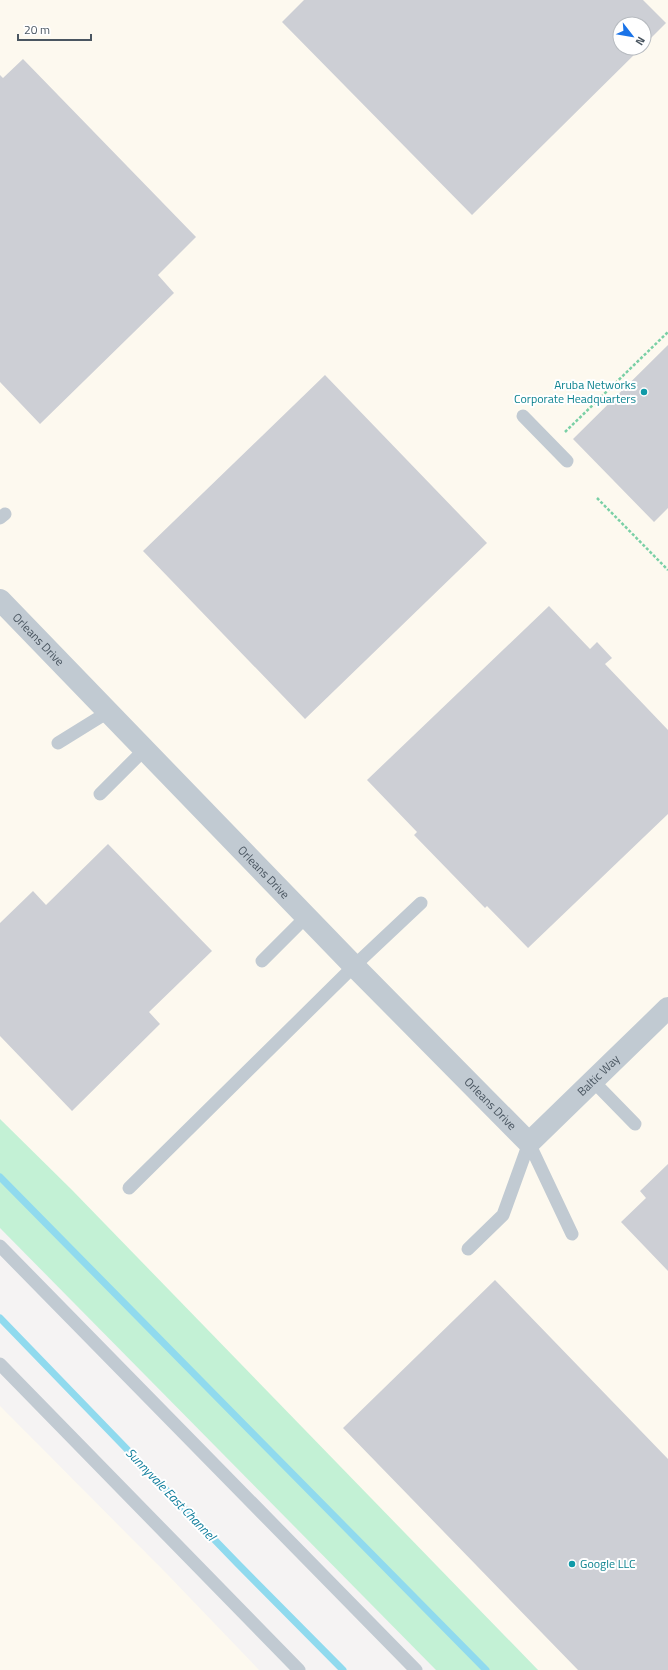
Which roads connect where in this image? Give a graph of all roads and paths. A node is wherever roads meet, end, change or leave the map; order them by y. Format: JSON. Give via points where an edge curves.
{"nodes":[{"id":1,"x":668,"y":332,"type":"edge"},
{"id":2,"x":523,"y":416,"type":"dead end"},
{"id":3,"x":552,"y":445,"type":"junction"},
{"id":4,"x":567,"y":461,"type":"dead end"},
{"id":5,"x":597,"y":498,"type":"dead end"},
{"id":6,"x":668,"y":570,"type":"edge"},
{"id":7,"x":0,"y":600,"type":"edge"},
{"id":8,"x":108,"y":712,"type":"junction"},
{"id":9,"x":58,"y":743,"type":"dead end"},
{"id":10,"x":144,"y":750,"type":"junction"},
{"id":11,"x":100,"y":794,"type":"dead end"},
{"id":12,"x":421,"y":903,"type":"dead end"},
{"id":13,"x":307,"y":916,"type":"junction"},
{"id":14,"x":262,"y":961,"type":"dead end"},
{"id":15,"x":354,"y":966,"type":"junction"},
{"id":16,"x":668,"y":1008,"type":"edge"},
{"id":17,"x":593,"y":1081,"type":"junction"},
{"id":18,"x":636,"y":1124,"type":"dead end"},
{"id":19,"x":529,"y":1143,"type":"junction"},
{"id":20,"x":128,"y":1188,"type":"dead end"},
{"id":21,"x":572,"y":1234,"type":"dead end"},
{"id":22,"x":0,"y":1246,"type":"edge"},
{"id":23,"x":468,"y":1249,"type":"dead end"},
{"id":24,"x":0,"y":1364,"type":"edge"},
{"id":25,"x":300,"y":1670,"type":"edge"},
{"id":26,"x":416,"y":1670,"type":"edge"}],
"edges":[{"from":1,"to":3,"type":"path"},
{"from":2,"to":3,"type":"lane"},
{"from":3,"to":4,"type":"lane"},
{"from":5,"to":6,"type":"path"},
{"from":7,"to":8,"type":"street","name":"Orleans Drive"},
{"from":8,"to":9,"type":"lane"},
{"from":8,"to":10,"type":"street","name":"Orleans Drive"},
{"from":10,"to":11,"type":"lane"},
{"from":10,"to":13,"type":"street","name":"Orleans Drive"},
{"from":12,"to":15,"type":"lane"},
{"from":13,"to":14,"type":"lane"},
{"from":13,"to":15,"type":"street","name":"Orleans Drive"},
{"from":15,"to":19,"type":"street","name":"Orleans Drive"},
{"from":15,"to":20,"type":"lane"},
{"from":16,"to":17,"type":"street","name":"Baltic Way"},
{"from":17,"to":18,"type":"lane"},
{"from":17,"to":19,"type":"street","name":"Baltic Way"},
{"from":19,"to":21,"type":"lane"},
{"from":19,"to":23,"type":"lane","via":[[503,1215]]},
{"from":22,"to":26,"type":"lane"},
{"from":24,"to":25,"type":"lane"}]}
